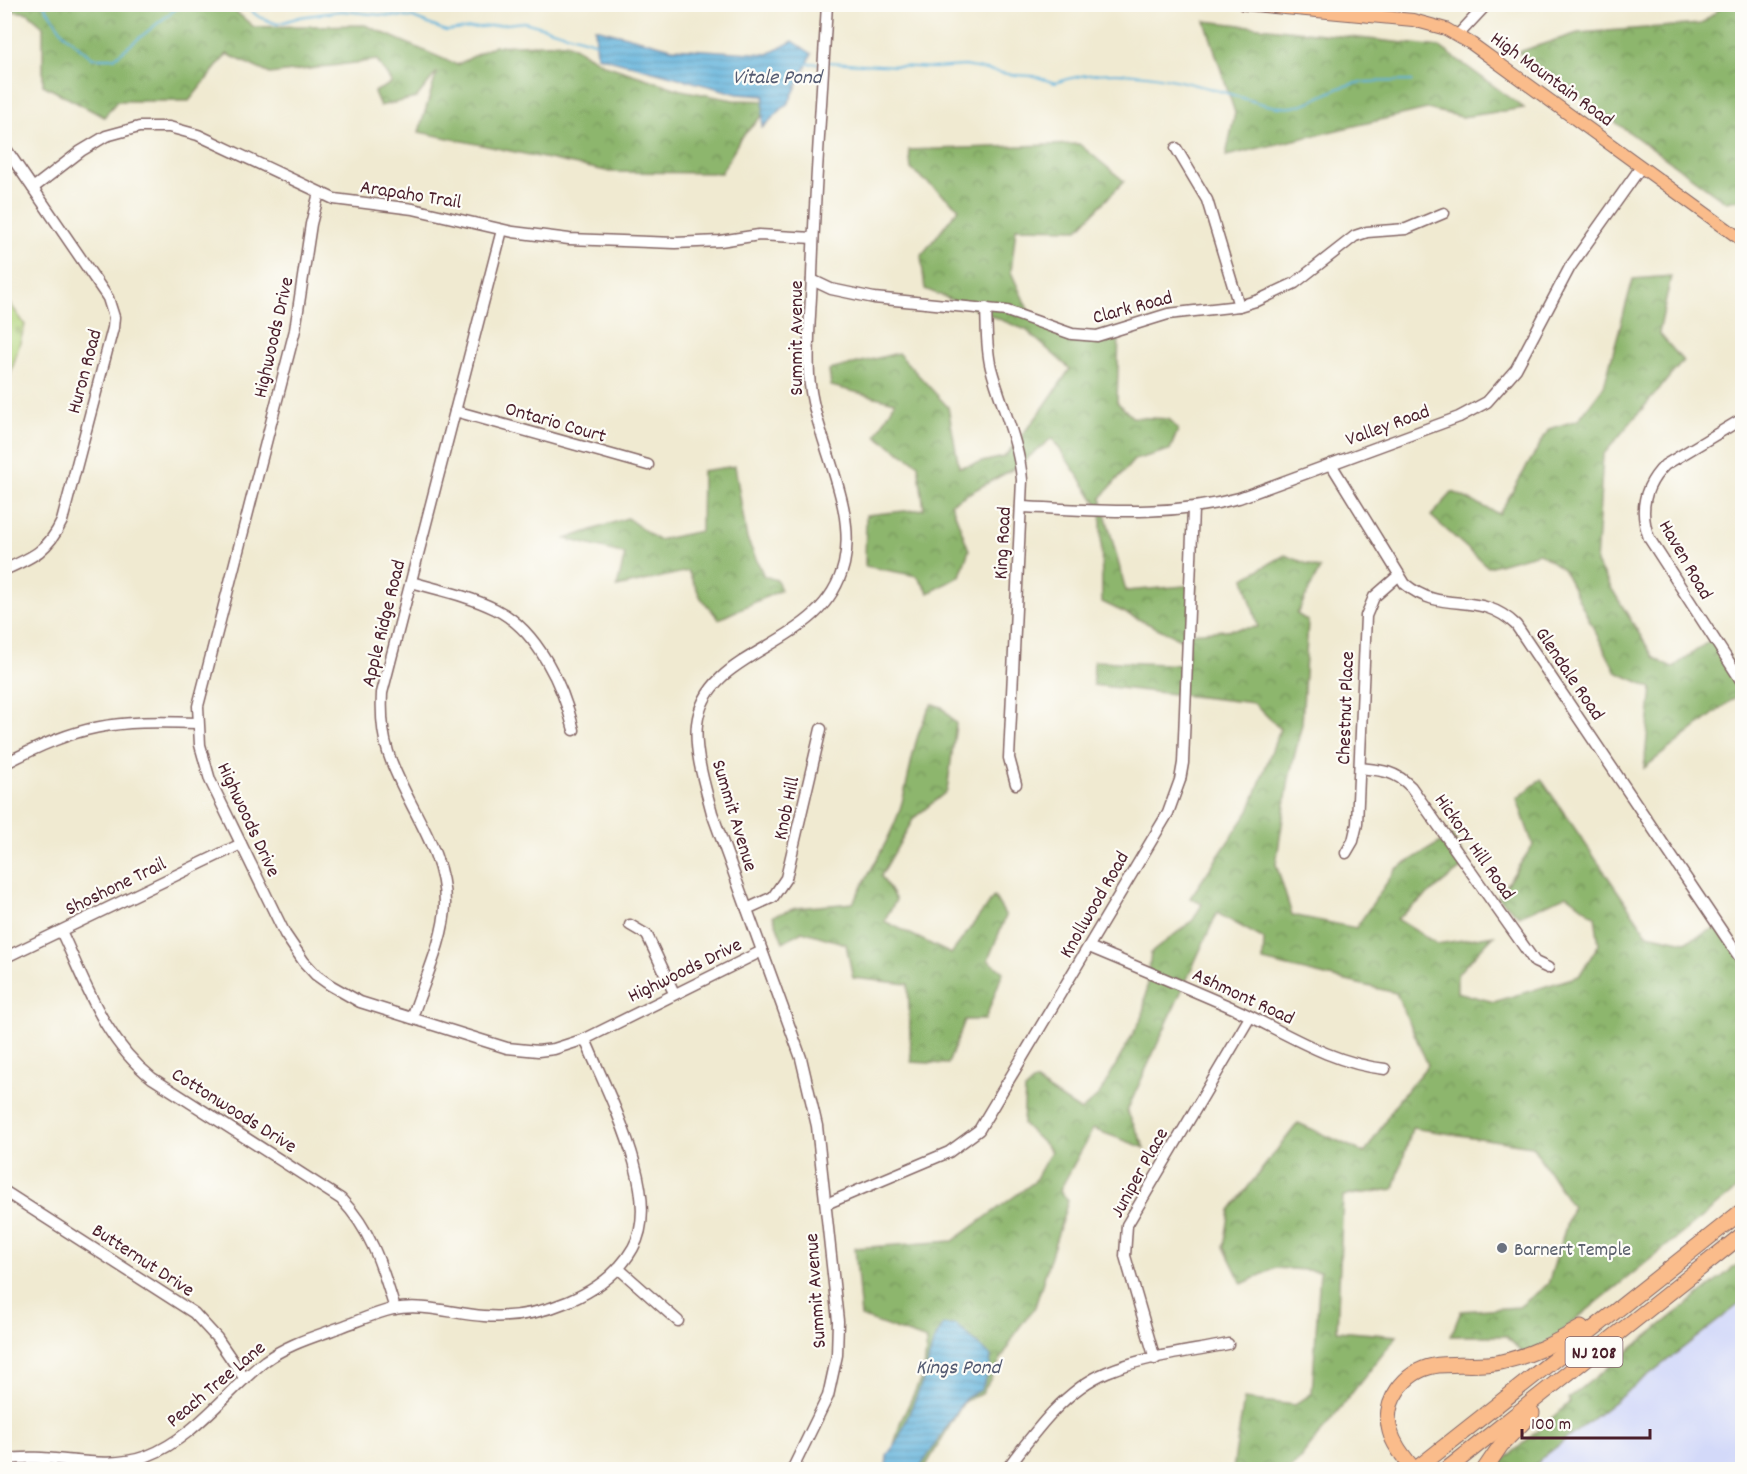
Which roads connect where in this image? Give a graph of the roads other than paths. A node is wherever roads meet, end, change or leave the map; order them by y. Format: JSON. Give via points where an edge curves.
{"nodes":[{"id":1,"x":827,"y":4,"type":"edge"},
{"id":2,"x":1243,"y":4,"type":"edge"},
{"id":3,"x":1486,"y":4,"type":"edge"},
{"id":4,"x":1458,"y":35,"type":"junction"},
{"id":5,"x":4,"y":146,"type":"edge"},
{"id":6,"x":1176,"y":148,"type":"dead end"},
{"id":7,"x":1641,"y":167,"type":"junction"},
{"id":8,"x":33,"y":188,"type":"junction"},
{"id":9,"x":319,"y":194,"type":"junction"},
{"id":10,"x":1444,"y":213,"type":"dead end"},
{"id":11,"x":502,"y":230,"type":"junction"},
{"id":12,"x":813,"y":238,"type":"junction"},
{"id":13,"x":1743,"y":240,"type":"edge"},
{"id":14,"x":812,"y":280,"type":"junction"},
{"id":15,"x":1239,"y":306,"type":"junction"},
{"id":16,"x":986,"y":308,"type":"junction"},
{"id":17,"x":455,"y":411,"type":"junction"},
{"id":18,"x":1743,"y":419,"type":"edge"},
{"id":19,"x":1331,"y":464,"type":"junction"},
{"id":20,"x":648,"y":465,"type":"dead end"},
{"id":21,"x":1021,"y":507,"type":"junction"},
{"id":22,"x":1193,"y":509,"type":"junction"},
{"id":23,"x":4,"y":570,"type":"edge"},
{"id":24,"x":1398,"y":576,"type":"junction"},
{"id":25,"x":411,"y":582,"type":"junction"},
{"id":26,"x":1743,"y":682,"type":"edge"},
{"id":27,"x":198,"y":723,"type":"junction"},
{"id":28,"x":821,"y":729,"type":"dead end"},
{"id":29,"x":574,"y":730,"type":"dead end"},
{"id":30,"x":4,"y":764,"type":"edge"},
{"id":31,"x":1360,"y":768,"type":"junction"},
{"id":32,"x":1016,"y":783,"type":"dead end"},
{"id":33,"x":241,"y":844,"type":"junction"},
{"id":34,"x":1346,"y":853,"type":"dead end"},
{"id":35,"x":747,"y":909,"type":"junction"},
{"id":36,"x":630,"y":925,"type":"dead end"},
{"id":37,"x":61,"y":931,"type":"junction"},
{"id":38,"x":1089,"y":947,"type":"junction"},
{"id":39,"x":762,"y":951,"type":"junction"},
{"id":40,"x":4,"y":958,"type":"edge"},
{"id":41,"x":1743,"y":961,"type":"edge"},
{"id":42,"x":1548,"y":968,"type":"dead end"},
{"id":43,"x":674,"y":993,"type":"junction"},
{"id":44,"x":1250,"y":1017,"type":"junction"},
{"id":45,"x":412,"y":1018,"type":"junction"},
{"id":46,"x":585,"y":1039,"type":"junction"},
{"id":47,"x":1385,"y":1070,"type":"dead end"},
{"id":48,"x":4,"y":1191,"type":"edge"},
{"id":49,"x":1743,"y":1201,"type":"edge"},
{"id":50,"x":825,"y":1204,"type":"junction"},
{"id":51,"x":1743,"y":1210,"type":"edge"},
{"id":52,"x":1743,"y":1235,"type":"edge"},
{"id":53,"x":1688,"y":1254,"type":"junction"},
{"id":54,"x":618,"y":1268,"type":"junction"},
{"id":55,"x":1630,"y":1299,"type":"junction"},
{"id":56,"x":395,"y":1309,"type":"junction"},
{"id":57,"x":1645,"y":1312,"type":"junction"},
{"id":58,"x":678,"y":1321,"type":"dead end"},
{"id":59,"x":1228,"y":1344,"type":"dead end"},
{"id":60,"x":1155,"y":1359,"type":"junction"},
{"id":61,"x":245,"y":1379,"type":"junction"},
{"id":62,"x":4,"y":1460,"type":"edge"},
{"id":63,"x":792,"y":1470,"type":"edge"},
{"id":64,"x":1006,"y":1470,"type":"edge"},
{"id":65,"x":1415,"y":1470,"type":"edge"},
{"id":66,"x":1446,"y":1470,"type":"edge"},
{"id":67,"x":1484,"y":1470,"type":"edge"}],
"edges":[{"from":1,"to":12,"type":"street","name":"Summit Avenue"},
{"from":2,"to":4,"type":"main road","name":"High Mountain Road","via":[[1413,20]]},
{"from":3,"to":4,"type":"street"},
{"from":4,"to":7,"type":"main road","name":"High Mountain Road"},
{"from":5,"to":8,"type":"street","name":"Huron Road"},
{"from":6,"to":15,"type":"street","via":[[1207,200]]},
{"from":7,"to":13,"type":"main road","name":"High Mountain Road"},
{"from":7,"to":19,"type":"street","name":"Valley Road","via":[[1570,267],[1516,369],[1498,392],[1459,417]]},
{"from":8,"to":9,"type":"street","name":"Arapaho Trail","via":[[91,144],[122,130],[154,126],[198,135]]},
{"from":8,"to":23,"type":"street","name":"Huron Road","via":[[108,298],[114,317],[62,520],[38,554]]},
{"from":9,"to":11,"type":"street","name":"Arapaho Trail","via":[[353,203],[446,215]]},
{"from":9,"to":27,"type":"street","name":"Highwoods Drive","via":[[295,330],[202,685]]},
{"from":10,"to":15,"type":"street","name":"Clark Road","via":[[1406,229],[1355,236],[1295,283]]},
{"from":11,"to":12,"type":"street","name":"Arapaho Trail","via":[[569,239],[675,243],[759,235]]},
{"from":11,"to":17,"type":"street","name":"Apple Ridge Road"},
{"from":12,"to":14,"type":"street","name":"Summit Avenue"},
{"from":14,"to":16,"type":"street","name":"Clark Road","via":[[831,289],[873,298]]},
{"from":14,"to":35,"type":"street","name":"Summit Avenue","via":[[808,350],[811,396],[845,518],[844,564],[838,584],[818,613],[718,680],[703,701],[697,726],[712,813]]},
{"from":15,"to":16,"type":"street","name":"Clark Road","via":[[1184,311],[1097,336],[1072,334],[1025,316]]},
{"from":16,"to":21,"type":"street","name":"King Road","via":[[990,367],[1021,463]]},
{"from":17,"to":20,"type":"street","name":"Ontario Court"},
{"from":17,"to":25,"type":"street","name":"Apple Ridge Road"},
{"from":18,"to":26,"type":"street","name":"Haven Road","via":[[1665,465],[1646,493],[1643,517],[1649,538]]},
{"from":19,"to":22,"type":"street","name":"Valley Road","via":[[1239,498]]},
{"from":19,"to":24,"type":"street","name":"Glendale Road"},
{"from":21,"to":22,"type":"street","name":"Valley Road","via":[[1139,512]]},
{"from":21,"to":32,"type":"street","name":"King Road","via":[[1009,758]]},
{"from":22,"to":38,"type":"street","name":"Knollwood Road","via":[[1180,780],[1168,813]]},
{"from":24,"to":31,"type":"street","name":"Chestnut Place","via":[[1374,597],[1366,616]]},
{"from":24,"to":41,"type":"street","name":"Glendale Road","via":[[1425,597],[1485,605],[1516,625]]},
{"from":25,"to":29,"type":"street","via":[[483,603],[521,627],[539,651],[568,706]]},
{"from":25,"to":45,"type":"street","name":"Apple Ridge Road","via":[[384,676],[383,732],[394,768],[438,860],[445,905],[440,935]]},
{"from":27,"to":30,"type":"street","via":[[138,721],[94,726],[55,738]]},
{"from":27,"to":33,"type":"street","name":"Highwoods Drive","via":[[210,780]]},
{"from":28,"to":35,"type":"street","name":"Knob Hill","via":[[786,878],[773,897]]},
{"from":31,"to":34,"type":"street","name":"Chestnut Place","via":[[1357,824]]},
{"from":31,"to":42,"type":"street","name":"Hickory Hill Road","via":[[1395,774],[1411,787],[1535,962]]},
{"from":33,"to":37,"type":"street","name":"Shoshone Trail"},
{"from":33,"to":45,"type":"street","name":"Highwoods Drive","via":[[285,934],[310,968],[345,995]]},
{"from":35,"to":39,"type":"street","name":"Summit Avenue"},
{"from":36,"to":43,"type":"street","via":[[647,935]]},
{"from":37,"to":40,"type":"street","name":"Shoshone Trail"},
{"from":37,"to":56,"type":"street","name":"Cottonwoods Drive","via":[[105,1025],[124,1053],[152,1078],[341,1199],[372,1240]]},
{"from":38,"to":44,"type":"street","name":"Ashmont Road"},
{"from":38,"to":50,"type":"street","name":"Knollwood Road","via":[[979,1130],[949,1152]]},
{"from":39,"to":43,"type":"street","name":"Highwoods Drive"},
{"from":39,"to":50,"type":"street","name":"Summit Avenue","via":[[807,1080],[817,1126]]},
{"from":43,"to":46,"type":"street","name":"Highwoods Drive"},
{"from":44,"to":47,"type":"street","name":"Ashmont Road","via":[[1326,1055]]},
{"from":44,"to":60,"type":"street","name":"Juniper Place","via":[[1127,1225],[1125,1256]]},
{"from":45,"to":46,"type":"street","name":"Highwoods Drive","via":[[523,1050],[554,1049]]},
{"from":46,"to":54,"type":"street","name":"Peach Tree Lane","via":[[632,1155],[643,1195],[640,1233]]},
{"from":48,"to":61,"type":"street","name":"Butternut Drive","via":[[186,1307],[217,1338]]},
{"from":49,"to":53,"type":"highway"},
{"from":50,"to":63,"type":"street","name":"Summit Avenue","via":[[838,1321],[837,1355],[828,1396]]},
{"from":51,"to":53,"type":"highway","number":"NJ 208"},
{"from":52,"to":57,"type":"highway","number":"NJ 208"},
{"from":53,"to":55,"type":"highway","number":"NJ 208"},
{"from":54,"to":56,"type":"street","name":"Peach Tree Lane","via":[[576,1297],[523,1314],[486,1316],[425,1307]]},
{"from":54,"to":58,"type":"street"},
{"from":55,"to":65,"type":"highway","number":"NJ 208"},
{"from":55,"to":65,"type":"highway","via":[[1561,1340],[1525,1355],[1482,1365],[1431,1367],[1413,1374],[1398,1388],[1390,1406],[1390,1433]]},
{"from":56,"to":61,"type":"street","name":"Peach Tree Lane","via":[[300,1341]]},
{"from":57,"to":66,"type":"highway","number":"NJ 208"},
{"from":57,"to":67,"type":"highway","via":[[1521,1423]]},
{"from":59,"to":60,"type":"street"},
{"from":60,"to":64,"type":"street","via":[[1107,1372],[1082,1387],[1049,1417]]},
{"from":61,"to":62,"type":"street","name":"Peach Tree Lane","via":[[184,1434],[147,1456],[103,1463],[28,1457]]}]}
